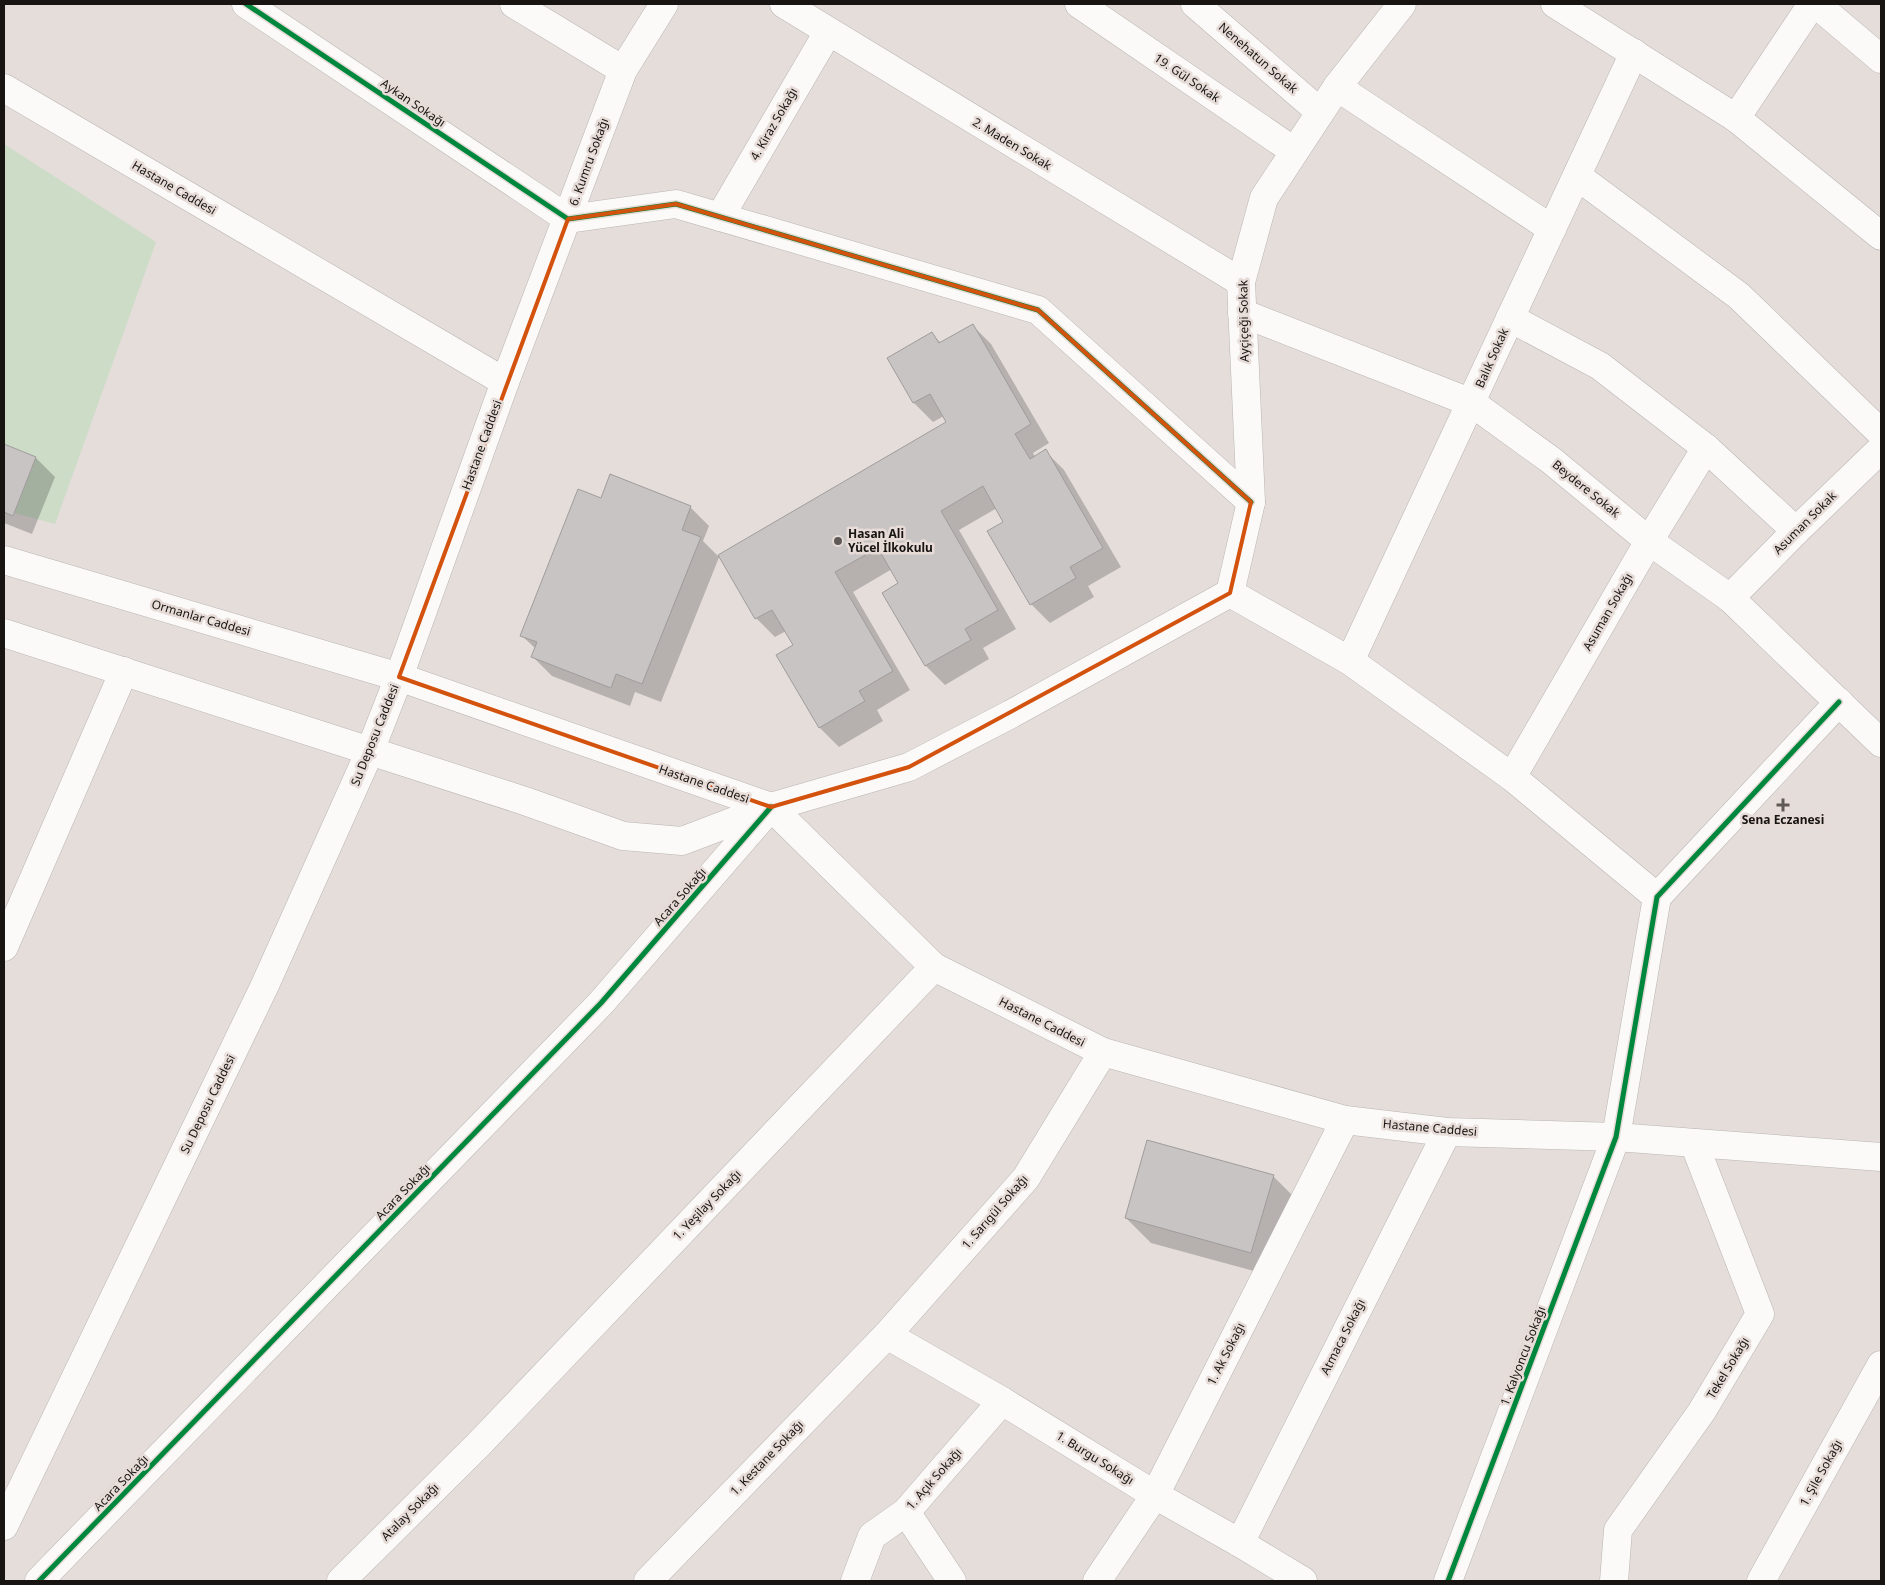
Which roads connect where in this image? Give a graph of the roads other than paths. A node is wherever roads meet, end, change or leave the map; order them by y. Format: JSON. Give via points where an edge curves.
{"nodes":[{"id":1,"x":246,"y":4,"type":"edge"},
{"id":2,"x":514,"y":4,"type":"edge"},
{"id":3,"x":664,"y":4,"type":"edge"},
{"id":4,"x":784,"y":4,"type":"edge"},
{"id":5,"x":1079,"y":4,"type":"edge"},
{"id":6,"x":1195,"y":4,"type":"edge"},
{"id":7,"x":1402,"y":4,"type":"edge"},
{"id":8,"x":1555,"y":4,"type":"edge"},
{"id":9,"x":1814,"y":4,"type":"edge"},
{"id":10,"x":828,"y":32,"type":"junction"},
{"id":11,"x":1634,"y":53,"type":"junction"},
{"id":12,"x":1881,"y":59,"type":"edge"},
{"id":13,"x":623,"y":70,"type":"junction"},
{"id":14,"x":1337,"y":87,"type":"junction"},
{"id":15,"x":4,"y":88,"type":"edge"},
{"id":16,"x":1320,"y":112,"type":"junction"},
{"id":17,"x":1736,"y":118,"type":"junction"},
{"id":18,"x":1294,"y":151,"type":"junction"},
{"id":19,"x":1577,"y":176,"type":"junction"},
{"id":20,"x":720,"y":217,"type":"junction"},
{"id":21,"x":568,"y":219,"type":"junction"},
{"id":22,"x":1552,"y":229,"type":"junction"},
{"id":23,"x":1881,"y":236,"type":"edge"},
{"id":24,"x":1241,"y":282,"type":"junction"},
{"id":25,"x":1242,"y":313,"type":"junction"},
{"id":26,"x":1510,"y":318,"type":"junction"},
{"id":27,"x":505,"y":382,"type":"junction"},
{"id":28,"x":1472,"y":403,"type":"junction"},
{"id":29,"x":1881,"y":433,"type":"edge"},
{"id":30,"x":1706,"y":448,"type":"junction"},
{"id":31,"x":1881,"y":449,"type":"edge"},
{"id":32,"x":1251,"y":502,"type":"junction"},
{"id":33,"x":1796,"y":531,"type":"junction"},
{"id":34,"x":1650,"y":541,"type":"junction"},
{"id":35,"x":4,"y":560,"type":"edge"},
{"id":36,"x":1230,"y":593,"type":"junction"},
{"id":37,"x":1730,"y":598,"type":"junction"},
{"id":38,"x":4,"y":633,"type":"edge"},
{"id":39,"x":1350,"y":662,"type":"junction"},
{"id":40,"x":124,"y":671,"type":"junction"},
{"id":41,"x":399,"y":676,"type":"junction"},
{"id":42,"x":1839,"y":702,"type":"junction"},
{"id":43,"x":1881,"y":743,"type":"edge"},
{"id":44,"x":370,"y":751,"type":"junction"},
{"id":45,"x":1512,"y":777,"type":"junction"},
{"id":46,"x":771,"y":808,"type":"junction"},
{"id":47,"x":1657,"y":897,"type":"junction"},
{"id":48,"x":4,"y":947,"type":"edge"},
{"id":49,"x":934,"y":967,"type":"junction"},
{"id":50,"x":1103,"y":1052,"type":"junction"},
{"id":51,"x":1345,"y":1120,"type":"junction"},
{"id":52,"x":1447,"y":1132,"type":"junction"},
{"id":53,"x":1616,"y":1137,"type":"junction"},
{"id":54,"x":1694,"y":1143,"type":"junction"},
{"id":55,"x":1881,"y":1157,"type":"edge"},
{"id":56,"x":887,"y":1335,"type":"junction"},
{"id":57,"x":1881,"y":1365,"type":"edge"},
{"id":58,"x":1002,"y":1401,"type":"junction"},
{"id":59,"x":479,"y":1444,"type":"joint"},
{"id":60,"x":1155,"y":1494,"type":"junction"},
{"id":61,"x":906,"y":1512,"type":"junction"},
{"id":62,"x":4,"y":1526,"type":"edge"},
{"id":63,"x":1240,"y":1543,"type":"junction"},
{"id":64,"x":39,"y":1581,"type":"edge"},
{"id":65,"x":341,"y":1581,"type":"edge"},
{"id":66,"x":648,"y":1581,"type":"edge"},
{"id":67,"x":855,"y":1581,"type":"edge"},
{"id":68,"x":952,"y":1581,"type":"edge"},
{"id":69,"x":1097,"y":1581,"type":"edge"},
{"id":70,"x":1303,"y":1581,"type":"edge"},
{"id":71,"x":1448,"y":1581,"type":"edge"},
{"id":72,"x":1614,"y":1581,"type":"edge"},
{"id":73,"x":1761,"y":1581,"type":"edge"}],
"edges":[{"from":1,"to":21,"type":"street","name":"Aykan Sokağı"},
{"from":2,"to":13,"type":"street"},
{"from":3,"to":13,"type":"street","name":"6. Kumru Sokağı"},
{"from":4,"to":10,"type":"street","name":"2. Maden Sokak"},
{"from":5,"to":18,"type":"street","name":"19. Gül Sokak"},
{"from":6,"to":16,"type":"street","name":"Nenehatun Sokak"},
{"from":7,"to":14,"type":"street","name":"Ayçiçeği Sokak"},
{"from":8,"to":11,"type":"street"},
{"from":9,"to":12,"type":"street"},
{"from":9,"to":17,"type":"street"},
{"from":10,"to":20,"type":"street","name":"4. Kiraz Sokağı"},
{"from":10,"to":24,"type":"street","name":"2. Maden Sokak"},
{"from":11,"to":17,"type":"street"},
{"from":11,"to":19,"type":"street","name":"Balık Sokak"},
{"from":13,"to":21,"type":"street","name":"6. Kumru Sokağı"},
{"from":14,"to":16,"type":"street","name":"Ayçiçeği Sokak"},
{"from":14,"to":22,"type":"street"},
{"from":15,"to":27,"type":"street","name":"Hastane Caddesi"},
{"from":16,"to":18,"type":"street","name":"Ayçiçeği Sokak"},
{"from":17,"to":23,"type":"street"},
{"from":18,"to":24,"type":"street","name":"Ayçiçeği Sokak","via":[[1264,198]]},
{"from":19,"to":22,"type":"street","name":"Balık Sokak"},
{"from":19,"to":29,"type":"street","via":[[1739,296]]},
{"from":20,"to":21,"type":"street","via":[[676,204]]},
{"from":20,"to":32,"type":"street","via":[[1038,310]]},
{"from":21,"to":27,"type":"street","name":"6. Kumru Sokağı"},
{"from":22,"to":26,"type":"street","name":"Balık Sokak"},
{"from":24,"to":25,"type":"street","name":"Ayçiçeği Sokak"},
{"from":25,"to":28,"type":"street","name":"Beydere Sokak"},
{"from":25,"to":32,"type":"street","name":"Ayçiçeği Sokak"},
{"from":26,"to":28,"type":"street","name":"Balık Sokak"},
{"from":26,"to":30,"type":"street","via":[[1600,366]]},
{"from":27,"to":41,"type":"street","name":"Hastane Caddesi"},
{"from":28,"to":34,"type":"street","name":"Beydere Sokak","via":[[1552,461]]},
{"from":28,"to":39,"type":"street","name":"Balık Sokak"},
{"from":30,"to":33,"type":"street"},
{"from":30,"to":34,"type":"street","name":"Asuman Sokağı"},
{"from":31,"to":33,"type":"street","name":"Asuman Sokak"},
{"from":32,"to":36,"type":"street","name":"Ayçiçeği Sokak"},
{"from":33,"to":37,"type":"street","name":"Asuman Sokak"},
{"from":34,"to":37,"type":"street","name":"Beydere Sokak"},
{"from":34,"to":45,"type":"street","name":"Asuman Sokağı"},
{"from":35,"to":41,"type":"street","name":"Ormanlar Caddesi"},
{"from":36,"to":39,"type":"street"},
{"from":36,"to":46,"type":"street","via":[[909,767]]},
{"from":37,"to":42,"type":"street","name":"Beydere Sokak"},
{"from":38,"to":40,"type":"street"},
{"from":39,"to":45,"type":"street"},
{"from":40,"to":44,"type":"street"},
{"from":40,"to":48,"type":"street"},
{"from":41,"to":44,"type":"street","name":"Su Deposu Caddesi"},
{"from":41,"to":46,"type":"street","name":"Hastane Caddesi"},
{"from":42,"to":43,"type":"street","name":"Beydere Sokak"},
{"from":42,"to":47,"type":"street"},
{"from":44,"to":46,"type":"street","via":[[623,836],[682,842]]},
{"from":44,"to":62,"type":"street","name":"Su Deposu Caddesi","via":[[265,985]]},
{"from":45,"to":47,"type":"street"},
{"from":46,"to":49,"type":"street","name":"Hastane Caddesi"},
{"from":46,"to":64,"type":"street","name":"Acara Sokağı","via":[[601,1003]]},
{"from":47,"to":53,"type":"street","name":"1. Kalyoncu Sokağı"},
{"from":49,"to":50,"type":"street","name":"Hastane Caddesi"},
{"from":49,"to":59,"type":"street","name":"1. Yeşilay Sokağı"},
{"from":50,"to":51,"type":"street","name":"Hastane Caddesi"},
{"from":50,"to":56,"type":"street","name":"1. Sarıgül Sokağı","via":[[1026,1178]]},
{"from":51,"to":52,"type":"street","name":"Hastane Caddesi"},
{"from":51,"to":60,"type":"street","name":"1. Ak Sokağı"},
{"from":52,"to":53,"type":"street","name":"Hastane Caddesi"},
{"from":52,"to":63,"type":"street","name":"Atmaca Sokağı"},
{"from":53,"to":54,"type":"street","name":"Hastane Caddesi"},
{"from":53,"to":71,"type":"street","name":"1. Kalyoncu Sokağı"},
{"from":54,"to":55,"type":"street","name":"Hastane Caddesi"},
{"from":54,"to":72,"type":"street","name":"Tekel Sokağı","via":[[1760,1314],[1702,1411],[1618,1530]]},
{"from":56,"to":58,"type":"street","name":"1. Burgu Sokağı"},
{"from":56,"to":66,"type":"street","name":"1. Kestane Sokağı"},
{"from":57,"to":73,"type":"street","name":"1. Şile Sokağı"},
{"from":58,"to":60,"type":"street","name":"1. Burgu Sokağı"},
{"from":58,"to":61,"type":"street","name":"1. Açık Sokağı"},
{"from":59,"to":65,"type":"street","name":"Atalay Sokağı"},
{"from":60,"to":63,"type":"street","name":"1. Burgu Sokağı"},
{"from":60,"to":69,"type":"street","name":"1. Ak Sokağı"},
{"from":61,"to":67,"type":"street","name":"1. Açık Sokağı","via":[[872,1536]]},
{"from":61,"to":68,"type":"street"},
{"from":63,"to":70,"type":"street","name":"1. Burgu Sokağı"}]}
